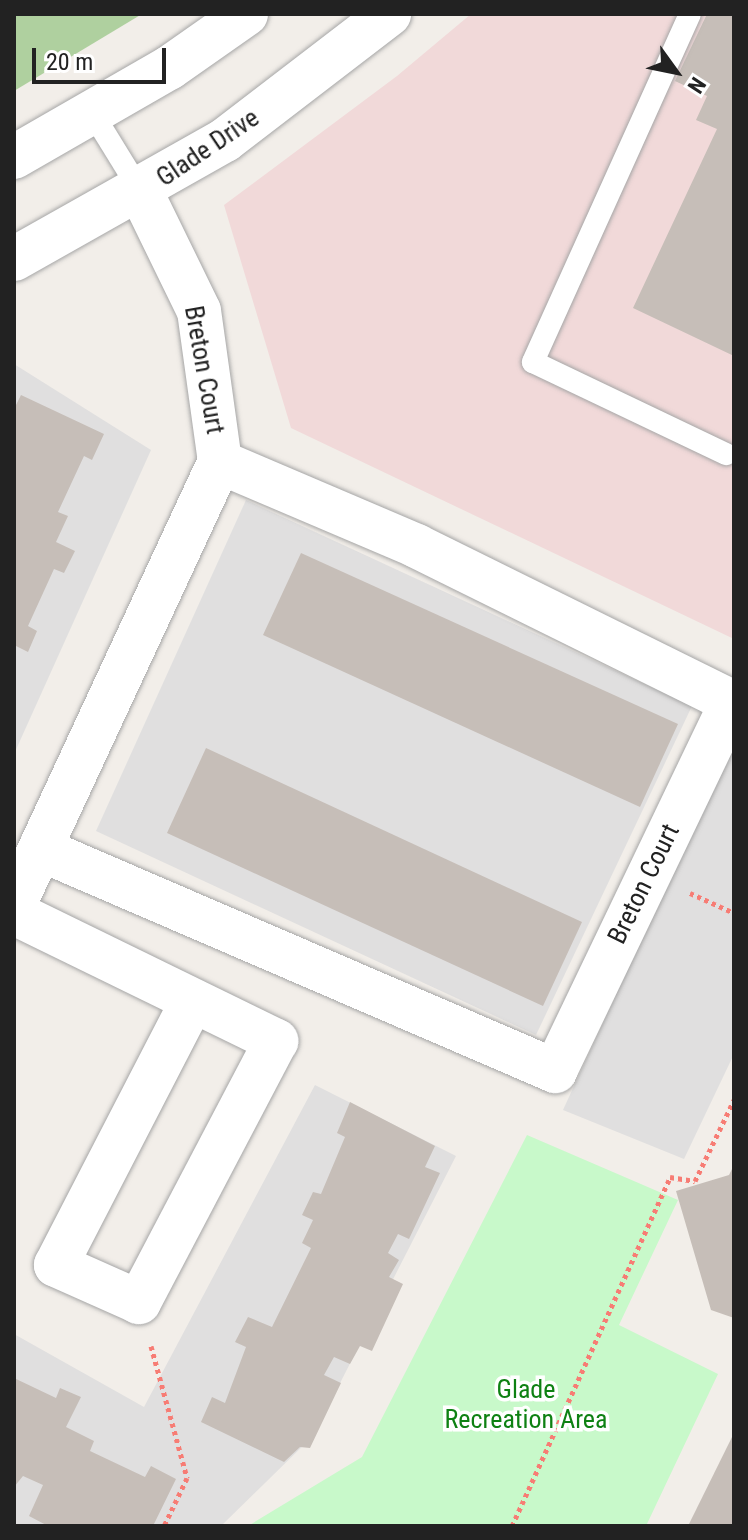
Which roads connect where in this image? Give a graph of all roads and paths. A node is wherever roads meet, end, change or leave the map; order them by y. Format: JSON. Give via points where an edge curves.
{"nodes":[{"id":1,"x":246,"y":14,"type":"edge"},
{"id":2,"x":389,"y":14,"type":"edge"},
{"id":3,"x":690,"y":14,"type":"edge"},
{"id":4,"x":93,"y":114,"type":"junction"},
{"id":5,"x":14,"y":157,"type":"edge"},
{"id":6,"x":141,"y":192,"type":"junction"},
{"id":7,"x":14,"y":259,"type":"edge"},
{"id":8,"x":726,"y":454,"type":"dead end"},
{"id":9,"x":220,"y":462,"type":"junction"},
{"id":10,"x":40,"y":849,"type":"junction"},
{"id":11,"x":14,"y":905,"type":"edge"},
{"id":12,"x":14,"y":913,"type":"edge"},
{"id":13,"x":192,"y":1002,"type":"junction"},
{"id":14,"x":734,"y":1100,"type":"edge"},
{"id":15,"x":734,"y":1111,"type":"edge"},
{"id":16,"x":721,"y":1124,"type":"junction"},
{"id":17,"x":139,"y":1302,"type":"junction"},
{"id":18,"x":164,"y":1526,"type":"edge"},
{"id":19,"x":512,"y":1526,"type":"edge"}],
"edges":[{"from":1,"to":4,"type":"street"},
{"from":2,"to":6,"type":"street","name":"Glade Drive","via":[[225,140]]},
{"from":3,"to":8,"type":"lane","via":[[533,362]]},
{"from":4,"to":5,"type":"street"},
{"from":4,"to":6,"type":"lane"},
{"from":6,"to":7,"type":"street","name":"Glade Drive"},
{"from":6,"to":9,"type":"street","name":"Breton Court","via":[[199,311]]},
{"from":9,"to":10,"type":"street","name":"Breton Court"},
{"from":9,"to":10,"type":"street","name":"Breton Court","via":[[417,546],[732,702],[555,1071]]},
{"from":10,"to":11,"type":"street","name":"Breton Court"},
{"from":12,"to":13,"type":"street"},
{"from":13,"to":17,"type":"street","via":[[56,1265]]},
{"from":13,"to":17,"type":"street","via":[[276,1041]]},
{"from":14,"to":16,"type":"path"},
{"from":15,"to":16,"type":"path"},
{"from":16,"to":19,"type":"path","via":[[695,1181],[670,1177]]},
{"from":17,"to":18,"type":"path","via":[[187,1478]]}]}
